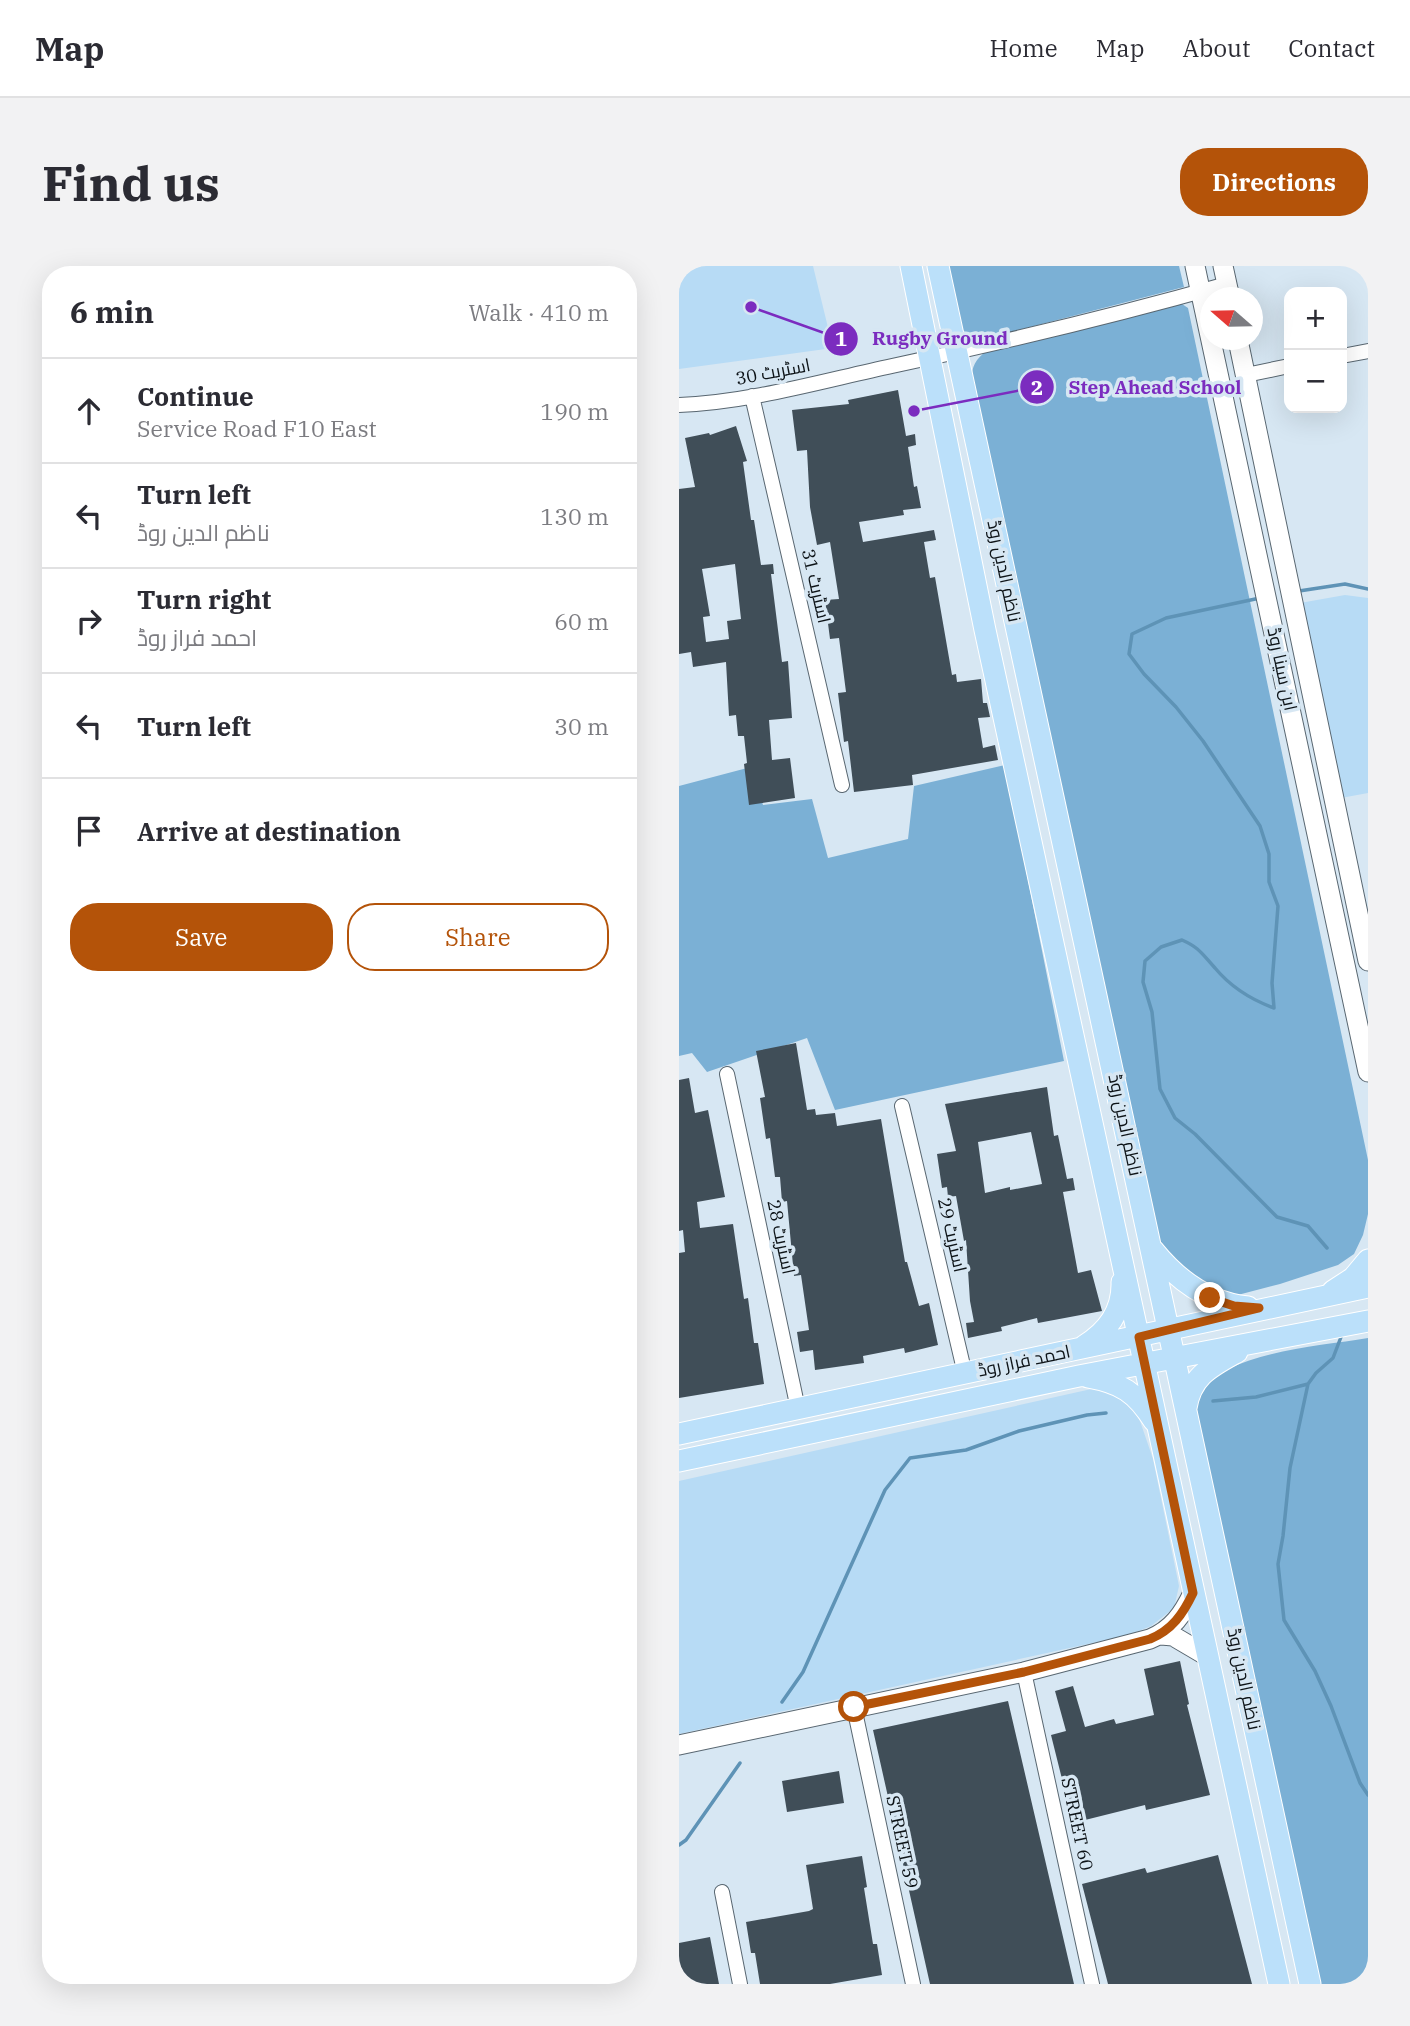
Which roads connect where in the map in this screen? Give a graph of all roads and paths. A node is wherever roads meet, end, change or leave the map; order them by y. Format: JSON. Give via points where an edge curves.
{"nodes":[{"id":1,"x":911,"y":266,"type":"edge"},
{"id":2,"x":938,"y":266,"type":"edge"},
{"id":3,"x":1195,"y":266,"type":"edge"},
{"id":4,"x":1200,"y":292,"type":"joint"},
{"id":5,"x":1213,"y":350,"type":"edge"},
{"id":6,"x":1240,"y":350,"type":"edge"},
{"id":7,"x":1368,"y":351,"type":"edge"},
{"id":8,"x":956,"y":354,"type":"junction"},
{"id":9,"x":1347,"y":355,"type":"edge"},
{"id":10,"x":929,"y":359,"type":"junction"},
{"id":11,"x":1284,"y":367,"type":"edge"},
{"id":12,"x":1246,"y":375,"type":"junction"},
{"id":13,"x":752,"y":396,"type":"junction"},
{"id":14,"x":679,"y":405,"type":"edge"},
{"id":15,"x":842,"y":785,"type":"dead end"},
{"id":16,"x":1333,"y":796,"type":"junction"},
{"id":17,"x":1309,"y":801,"type":"junction"},
{"id":18,"x":1368,"y":961,"type":"edge"},
{"id":19,"x":1368,"y":1072,"type":"edge"},
{"id":20,"x":727,"y":1074,"type":"dead end"},
{"id":21,"x":902,"y":1105,"type":"dead end"},
{"id":22,"x":1152,"y":1249,"type":"junction"},
{"id":23,"x":1122,"y":1258,"type":"junction"},
{"id":24,"x":1368,"y":1260,"type":"edge"},
{"id":25,"x":1368,"y":1287,"type":"edge"},
{"id":26,"x":1325,"y":1296,"type":"junction"},
{"id":27,"x":1259,"y":1308,"type":"junction"},
{"id":28,"x":1368,"y":1321,"type":"edge"},
{"id":29,"x":1344,"y":1326,"type":"junction"},
{"id":30,"x":1169,"y":1329,"type":"junction"},
{"id":31,"x":1368,"y":1329,"type":"edge"},
{"id":32,"x":1139,"y":1337,"type":"junction"},
{"id":33,"x":1251,"y":1344,"type":"junction"},
{"id":34,"x":1079,"y":1349,"type":"junction"},
{"id":35,"x":1175,"y":1358,"type":"junction"},
{"id":36,"x":1145,"y":1364,"type":"junction"},
{"id":37,"x":965,"y":1374,"type":"junction"},
{"id":38,"x":1079,"y":1376,"type":"junction"},
{"id":39,"x":798,"y":1409,"type":"junction"},
{"id":40,"x":1186,"y":1412,"type":"junction"},
{"id":41,"x":1159,"y":1428,"type":"junction"},
{"id":42,"x":679,"y":1434,"type":"edge"},
{"id":43,"x":679,"y":1461,"type":"edge"},
{"id":44,"x":1193,"y":1593,"type":"junction"},
{"id":45,"x":1161,"y":1635,"type":"junction"},
{"id":46,"x":1207,"y":1656,"type":"junction"},
{"id":47,"x":1024,"y":1672,"type":"junction"},
{"id":48,"x":854,"y":1707,"type":"junction"},
{"id":49,"x":679,"y":1745,"type":"edge"},
{"id":50,"x":1262,"y":1762,"type":"junction"},
{"id":51,"x":1233,"y":1770,"type":"junction"},
{"id":52,"x":722,"y":1892,"type":"dead end"},
{"id":53,"x":740,"y":1984,"type":"edge"},
{"id":54,"x":913,"y":1984,"type":"edge"},
{"id":55,"x":1092,"y":1984,"type":"edge"},
{"id":56,"x":1279,"y":1984,"type":"edge"},
{"id":57,"x":1310,"y":1984,"type":"edge"}],
"edges":[{"from":1,"to":10,"type":"main road","name":"ناظم الدین روڈ"},
{"from":2,"to":8,"type":"main road","name":"ناظم الدین روڈ"},
{"from":3,"to":4,"type":"main road","name":"ابن سینا روڈ"},
{"from":4,"to":8,"type":"street","name":"اسٹریٹ 30"},
{"from":5,"to":17,"type":"main road","name":"ابن سینا روڈ"},
{"from":6,"to":12,"type":"main road","name":"ابن سینا روڈ"},
{"from":7,"to":9,"type":"street"},
{"from":8,"to":10,"type":"street","name":"اسٹریٹ 30"},
{"from":8,"to":22,"type":"main road","name":"ناظم الدین روڈ"},
{"from":10,"to":13,"type":"street","name":"اسٹریٹ 30"},
{"from":10,"to":23,"type":"main road","name":"ناظم الدین روڈ"},
{"from":11,"to":12,"type":"street"},
{"from":12,"to":16,"type":"main road","name":"ابن سینا روڈ"},
{"from":13,"to":14,"type":"street","name":"اسٹریٹ 30"},
{"from":13,"to":15,"type":"street","name":"اسٹریٹ 31"},
{"from":16,"to":17,"type":"main road"},
{"from":16,"to":18,"type":"main road","name":"ابن سینا روڈ"},
{"from":17,"to":19,"type":"main road","name":"ابن سینا روڈ"},
{"from":20,"to":39,"type":"street","name":"اسٹریٹ 28"},
{"from":21,"to":37,"type":"street","name":"اسٹریٹ 29"},
{"from":22,"to":27,"type":"main road","via":[[1178,1277],[1210,1298]]},
{"from":22,"to":30,"type":"main road","name":"ناظم الدین روڈ"},
{"from":23,"to":32,"type":"main road","name":"ناظم الدین روڈ"},
{"from":23,"to":34,"type":"main road","via":[[1122,1290],[1115,1316],[1101,1335]]},
{"from":24,"to":26,"type":"main road","via":[[1353,1278]]},
{"from":25,"to":26,"type":"main road","name":"احمد فراز روڈ"},
{"from":26,"to":27,"type":"main road","name":"احمد فراز روڈ"},
{"from":27,"to":30,"type":"main road","name":"احمد فراز روڈ"},
{"from":28,"to":29,"type":"main road","name":"احمد فراز روڈ"},
{"from":29,"to":31,"type":"main road"},
{"from":29,"to":33,"type":"main road","name":"احمد فراز روڈ"},
{"from":30,"to":32,"type":"main road","name":"احمد فراز روڈ"},
{"from":30,"to":35,"type":"main road","name":"ناظم الدین روڈ"},
{"from":32,"to":34,"type":"main road","name":"احمد فراز روڈ"},
{"from":32,"to":36,"type":"main road","name":"ناظم الدین روڈ"},
{"from":33,"to":35,"type":"main road","name":"احمد فراز روڈ"},
{"from":33,"to":40,"type":"main road","via":[[1199,1377],[1189,1393]]},
{"from":34,"to":37,"type":"main road","name":"احمد فراز روڈ"},
{"from":35,"to":36,"type":"main road","name":"احمد فراز روڈ"},
{"from":35,"to":40,"type":"main road","name":"ناظم الدین روڈ"},
{"from":36,"to":38,"type":"main road","name":"احمد فراز روڈ"},
{"from":36,"to":41,"type":"main road","name":"ناظم الدین روڈ"},
{"from":37,"to":39,"type":"main road","name":"احمد فراز روڈ"},
{"from":38,"to":41,"type":"main road","via":[[1128,1389]]},
{"from":38,"to":43,"type":"main road","name":"احمد فراز روڈ"},
{"from":39,"to":42,"type":"main road","name":"احمد فراز روڈ"},
{"from":40,"to":50,"type":"main road","name":"ناظم الدین روڈ"},
{"from":41,"to":44,"type":"main road","name":"ناظم الدین روڈ"},
{"from":44,"to":45,"type":"main road","via":[[1185,1611]]},
{"from":44,"to":46,"type":"main road","name":"ناظم الدین روڈ"},
{"from":45,"to":46,"type":"main road","via":[[1173,1636]]},
{"from":45,"to":47,"type":"main road"},
{"from":46,"to":51,"type":"main road","name":"ناظم الدین روڈ"},
{"from":47,"to":48,"type":"main road"},
{"from":47,"to":55,"type":"street","name":"STREET 60"},
{"from":48,"to":49,"type":"main road"},
{"from":48,"to":54,"type":"street","name":"STREET 59"},
{"from":50,"to":51,"type":"main road"},
{"from":50,"to":57,"type":"main road","name":"ناظم الدین روڈ"},
{"from":51,"to":56,"type":"main road","name":"ناظم الدین روڈ"},
{"from":52,"to":53,"type":"street"}]}
